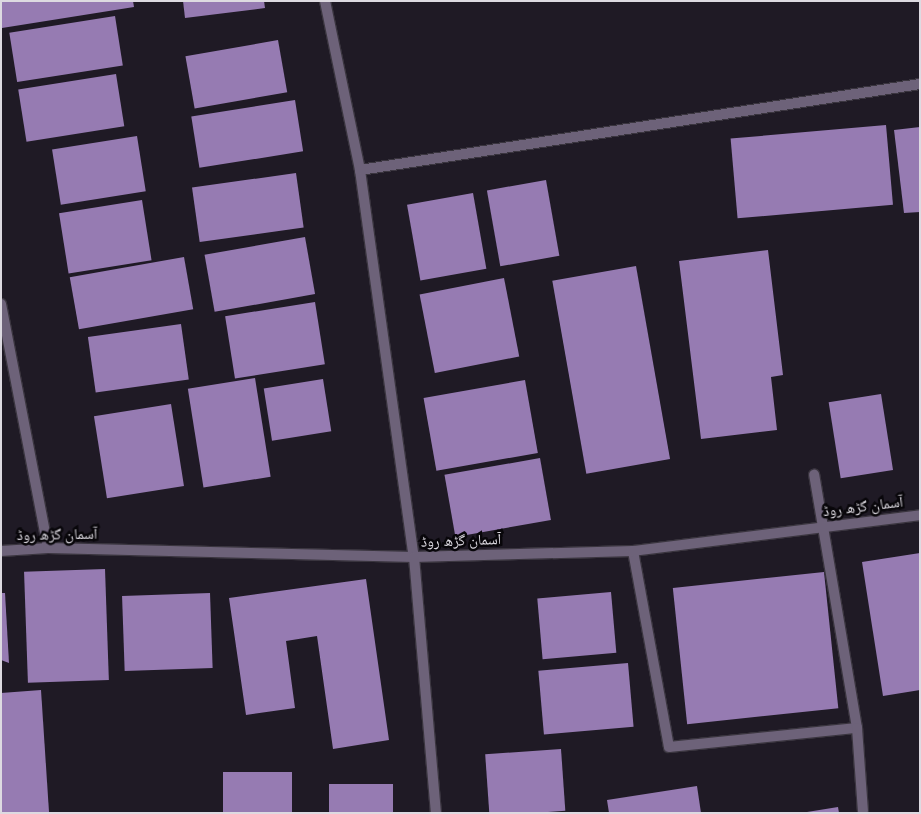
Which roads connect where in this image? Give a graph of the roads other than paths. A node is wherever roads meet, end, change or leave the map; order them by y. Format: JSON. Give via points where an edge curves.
{"nodes":[{"id":1,"x":325,"y":1,"type":"edge"},
{"id":2,"x":920,"y":84,"type":"edge"},
{"id":3,"x":360,"y":170,"type":"junction"},
{"id":4,"x":1,"y":304,"type":"edge"},
{"id":5,"x":814,"y":475,"type":"dead end"},
{"id":6,"x":920,"y":514,"type":"edge"},
{"id":7,"x":824,"y":526,"type":"junction"},
{"id":8,"x":48,"y":548,"type":"junction"},
{"id":9,"x":1,"y":551,"type":"edge"},
{"id":10,"x":634,"y":551,"type":"junction"},
{"id":11,"x":414,"y":557,"type":"junction"},
{"id":12,"x":857,"y":728,"type":"junction"},
{"id":13,"x":863,"y":811,"type":"dead end"},
{"id":14,"x":436,"y":813,"type":"edge"}],
"edges":[{"from":1,"to":3,"type":"street"},
{"from":2,"to":3,"type":"street"},
{"from":3,"to":11,"type":"street"},
{"from":4,"to":8,"type":"street"},
{"from":5,"to":7,"type":"street"},
{"from":6,"to":7,"type":"street","name":"آسمان گڑھ روڈ"},
{"from":7,"to":10,"type":"street","name":"آسمان گڑھ روڈ"},
{"from":7,"to":12,"type":"street"},
{"from":8,"to":9,"type":"street","name":"آسمان گڑھ روڈ"},
{"from":8,"to":11,"type":"street","name":"آسمان گڑھ روڈ"},
{"from":10,"to":11,"type":"street","name":"آسمان گڑھ روڈ"},
{"from":10,"to":12,"type":"street","via":[[669,747]]},
{"from":11,"to":14,"type":"street"},
{"from":12,"to":13,"type":"street"}]}
